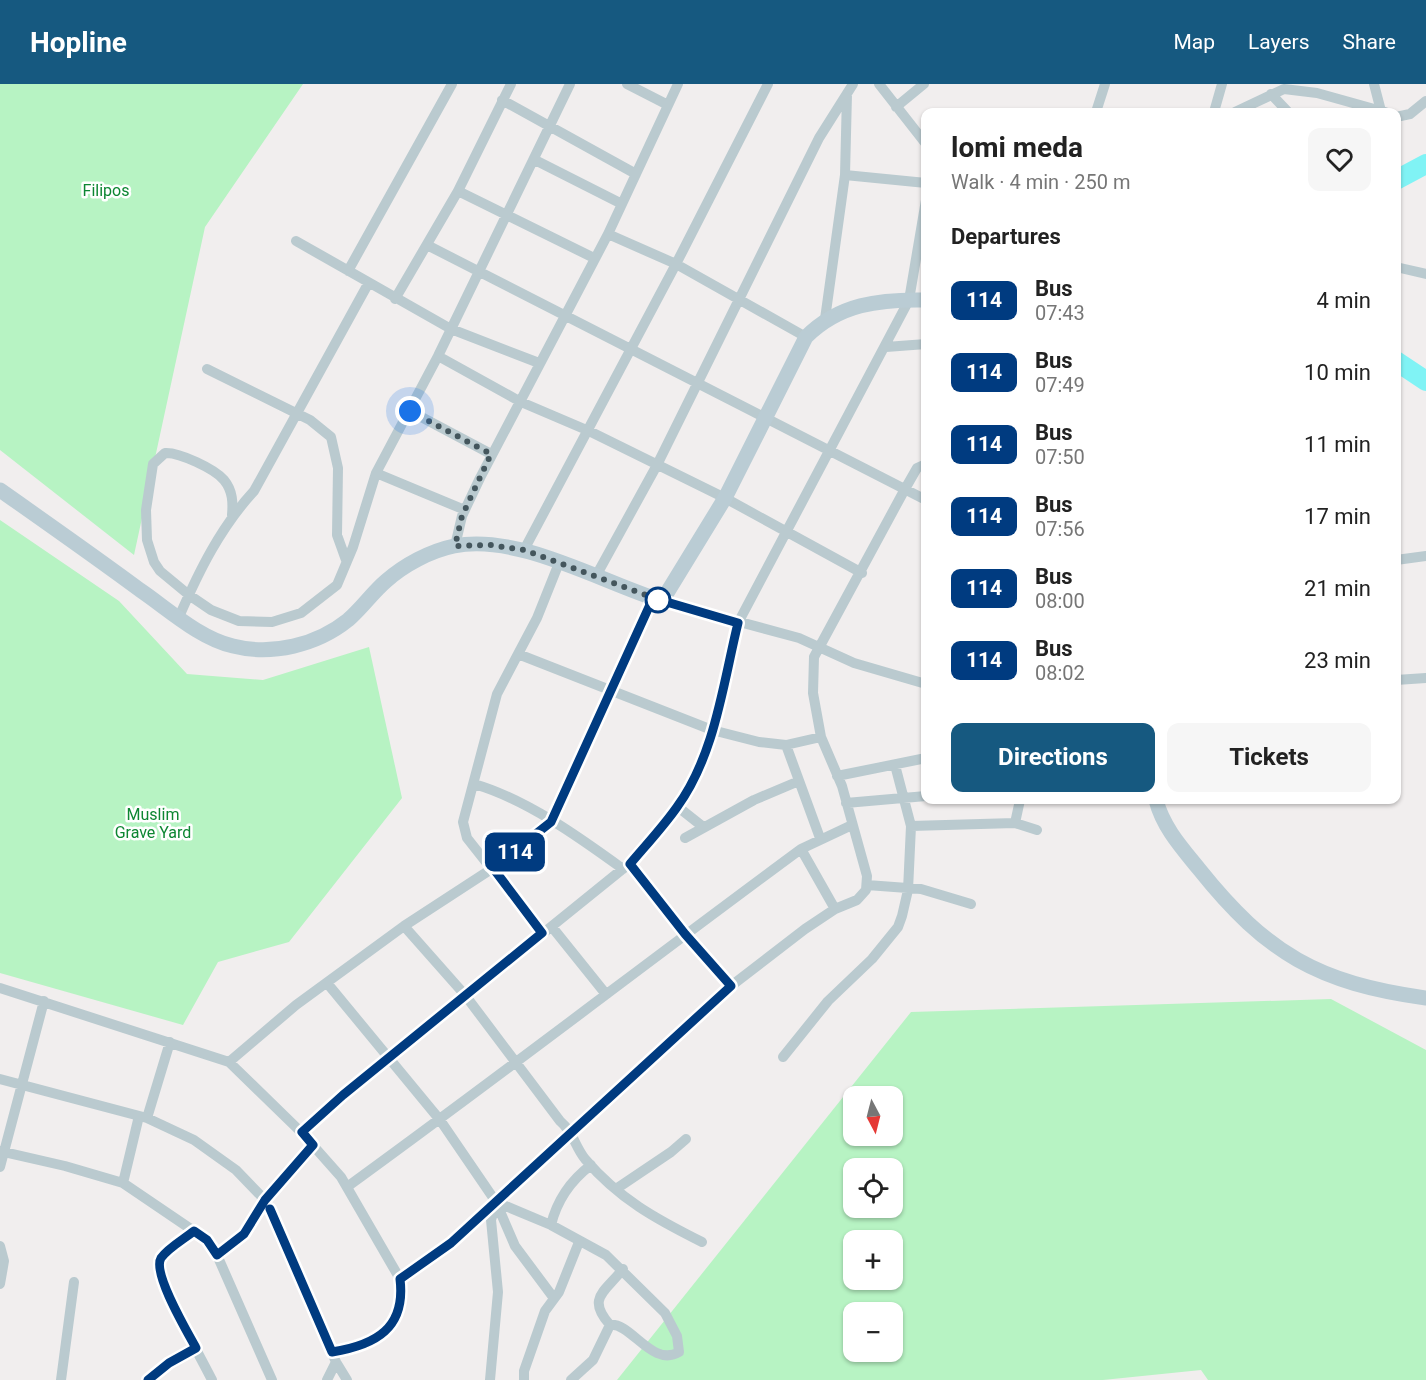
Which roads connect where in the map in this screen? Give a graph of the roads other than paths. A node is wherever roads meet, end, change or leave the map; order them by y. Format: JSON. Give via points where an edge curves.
{"nodes":[{"id":1,"x":452,"y":84,"type":"edge"},
{"id":2,"x":511,"y":84,"type":"edge"},
{"id":3,"x":570,"y":84,"type":"edge"},
{"id":4,"x":627,"y":84,"type":"edge"},
{"id":5,"x":678,"y":84,"type":"edge"},
{"id":6,"x":768,"y":84,"type":"edge"},
{"id":7,"x":879,"y":84,"type":"edge"},
{"id":8,"x":924,"y":84,"type":"edge"},
{"id":9,"x":1105,"y":84,"type":"edge"},
{"id":10,"x":1222,"y":84,"type":"edge"},
{"id":11,"x":1374,"y":84,"type":"edge"},
{"id":12,"x":1285,"y":86,"type":"edge"},
{"id":13,"x":850,"y":87,"type":"edge"},
{"id":14,"x":1271,"y":94,"type":"junction"},
{"id":15,"x":502,"y":100,"type":"junction"},
{"id":16,"x":1426,"y":100,"type":"edge"},
{"id":17,"x":668,"y":105,"type":"junction"},
{"id":18,"x":896,"y":107,"type":"junction"},
{"id":19,"x":1097,"y":108,"type":"edge"},
{"id":20,"x":1215,"y":108,"type":"edge"},
{"id":21,"x":1243,"y":108,"type":"edge"},
{"id":22,"x":1284,"y":108,"type":"edge"},
{"id":23,"x":1369,"y":108,"type":"edge"},
{"id":24,"x":1382,"y":108,"type":"edge"},
{"id":25,"x":1401,"y":116,"type":"edge"},
{"id":26,"x":549,"y":128,"type":"junction"},
{"id":27,"x":921,"y":138,"type":"edge"},
{"id":28,"x":535,"y":159,"type":"junction"},
{"id":29,"x":636,"y":174,"type":"junction"},
{"id":30,"x":845,"y":175,"type":"junction"},
{"id":31,"x":921,"y":183,"type":"edge"},
{"id":32,"x":458,"y":191,"type":"junction"},
{"id":33,"x":622,"y":204,"type":"junction"},
{"id":34,"x":506,"y":213,"type":"junction"},
{"id":35,"x":921,"y":229,"type":"edge"},
{"id":36,"x":608,"y":234,"type":"junction"},
{"id":37,"x":296,"y":241,"type":"dead end"},
{"id":38,"x":427,"y":244,"type":"junction"},
{"id":39,"x":594,"y":258,"type":"junction"},
{"id":40,"x":676,"y":264,"type":"junction"},
{"id":41,"x":1401,"y":268,"type":"edge"},
{"id":42,"x":348,"y":271,"type":"junction"},
{"id":43,"x":478,"y":271,"type":"junction"},
{"id":44,"x":1426,"y":274,"type":"edge"},
{"id":45,"x":368,"y":284,"type":"junction"},
{"id":46,"x":395,"y":299,"type":"junction"},
{"id":47,"x":909,"y":300,"type":"junction"},
{"id":48,"x":921,"y":300,"type":"edge"},
{"id":49,"x":740,"y":301,"type":"junction"},
{"id":50,"x":566,"y":316,"type":"junction"},
{"id":51,"x":825,"y":319,"type":"junction"},
{"id":52,"x":451,"y":330,"type":"junction"},
{"id":53,"x":806,"y":337,"type":"junction"},
{"id":54,"x":921,"y":344,"type":"edge"},
{"id":55,"x":886,"y":347,"type":"junction"},
{"id":56,"x":632,"y":348,"type":"junction"},
{"id":57,"x":438,"y":356,"type":"junction"},
{"id":58,"x":539,"y":363,"type":"junction"},
{"id":59,"x":207,"y":369,"type":"dead end"},
{"id":60,"x":698,"y":383,"type":"junction"},
{"id":61,"x":520,"y":402,"type":"junction"},
{"id":62,"x":410,"y":411,"type":"junction"},
{"id":63,"x":296,"y":413,"type":"junction"},
{"id":64,"x":764,"y":418,"type":"junction"},
{"id":65,"x":589,"y":431,"type":"junction"},
{"id":66,"x":831,"y":450,"type":"junction"},
{"id":67,"x":491,"y":454,"type":"junction"},
{"id":68,"x":657,"y":465,"type":"junction"},
{"id":69,"x":921,"y":466,"type":"edge"},
{"id":70,"x":376,"y":473,"type":"junction"},
{"id":71,"x":905,"y":489,"type":"junction"},
{"id":72,"x":0,"y":490,"type":"edge"},
{"id":73,"x":921,"y":497,"type":"edge"},
{"id":74,"x":725,"y":498,"type":"junction"},
{"id":75,"x":465,"y":510,"type":"junction"},
{"id":76,"x":232,"y":515,"type":"junction"},
{"id":77,"x":786,"y":533,"type":"junction"},
{"id":78,"x":455,"y":546,"type":"junction"},
{"id":79,"x":524,"y":550,"type":"junction"},
{"id":80,"x":1426,"y":556,"type":"edge"},
{"id":81,"x":1401,"y":559,"type":"edge"},
{"id":82,"x":346,"y":560,"type":"junction"},
{"id":83,"x":559,"y":563,"type":"junction"},
{"id":84,"x":862,"y":573,"type":"junction"},
{"id":85,"x":596,"y":576,"type":"junction"},
{"id":86,"x":189,"y":595,"type":"junction"},
{"id":87,"x":658,"y":600,"type":"junction"},
{"id":88,"x":179,"y":617,"type":"junction"},
{"id":89,"x":738,"y":623,"type":"junction"},
{"id":90,"x":819,"y":647,"type":"junction"},
{"id":91,"x":518,"y":654,"type":"junction"},
{"id":92,"x":1426,"y":678,"type":"edge"},
{"id":93,"x":1401,"y":680,"type":"edge"},
{"id":94,"x":921,"y":683,"type":"edge"},
{"id":95,"x":613,"y":691,"type":"junction"},
{"id":96,"x":712,"y":730,"type":"junction"},
{"id":97,"x":820,"y":737,"type":"junction"},
{"id":98,"x":786,"y":745,"type":"junction"},
{"id":99,"x":921,"y":759,"type":"edge"},
{"id":100,"x":895,"y":765,"type":"junction"},
{"id":101,"x":837,"y":776,"type":"junction"},
{"id":102,"x":799,"y":781,"type":"junction"},
{"id":103,"x":474,"y":784,"type":"junction"},
{"id":104,"x":921,"y":796,"type":"edge"},
{"id":105,"x":906,"y":798,"type":"junction"},
{"id":106,"x":846,"y":803,"type":"junction"},
{"id":107,"x":1019,"y":804,"type":"edge"},
{"id":108,"x":1158,"y":804,"type":"edge"},
{"id":109,"x":678,"y":807,"type":"junction"},
{"id":110,"x":551,"y":822,"type":"junction"},
{"id":111,"x":1015,"y":823,"type":"junction"},
{"id":112,"x":852,"y":825,"type":"junction"},
{"id":113,"x":702,"y":826,"type":"junction"},
{"id":114,"x":911,"y":826,"type":"junction"},
{"id":115,"x":1037,"y":830,"type":"dead end"},
{"id":116,"x":685,"y":838,"type":"dead end"},
{"id":117,"x":820,"y":838,"type":"junction"},
{"id":118,"x":801,"y":849,"type":"junction"},
{"id":119,"x":626,"y":866,"type":"junction"},
{"id":120,"x":493,"y":868,"type":"junction"},
{"id":121,"x":867,"y":885,"type":"junction"},
{"id":122,"x":908,"y":890,"type":"junction"},
{"id":123,"x":971,"y":904,"type":"dead end"},
{"id":124,"x":835,"y":909,"type":"junction"},
{"id":125,"x":404,"y":926,"type":"junction"},
{"id":126,"x":547,"y":930,"type":"junction"},
{"id":127,"x":685,"y":934,"type":"junction"},
{"id":128,"x":327,"y":983,"type":"junction"},
{"id":129,"x":731,"y":986,"type":"junction"},
{"id":130,"x":0,"y":987,"type":"edge"},
{"id":131,"x":605,"y":993,"type":"junction"},
{"id":132,"x":465,"y":995,"type":"junction"},
{"id":133,"x":1426,"y":998,"type":"edge"},
{"id":134,"x":44,"y":1001,"type":"junction"},
{"id":135,"x":170,"y":1042,"type":"junction"},
{"id":136,"x":390,"y":1058,"type":"junction"},
{"id":137,"x":783,"y":1058,"type":"dead end"},
{"id":138,"x":229,"y":1062,"type":"junction"},
{"id":139,"x":517,"y":1064,"type":"junction"},
{"id":140,"x":0,"y":1079,"type":"edge"},
{"id":141,"x":21,"y":1085,"type":"junction"},
{"id":142,"x":143,"y":1117,"type":"junction"},
{"id":143,"x":440,"y":1120,"type":"junction"},
{"id":144,"x":302,"y":1132,"type":"junction"},
{"id":145,"x":573,"y":1132,"type":"junction"},
{"id":146,"x":686,"y":1138,"type":"dead end"},
{"id":147,"x":313,"y":1145,"type":"junction"},
{"id":148,"x":2,"y":1152,"type":"edge"},
{"id":149,"x":591,"y":1165,"type":"junction"},
{"id":150,"x":0,"y":1167,"type":"edge"},
{"id":151,"x":123,"y":1183,"type":"junction"},
{"id":152,"x":347,"y":1187,"type":"junction"},
{"id":153,"x":616,"y":1189,"type":"junction"},
{"id":154,"x":265,"y":1200,"type":"junction"},
{"id":155,"x":496,"y":1202,"type":"junction"},
{"id":156,"x":551,"y":1225,"type":"junction"},
{"id":157,"x":194,"y":1231,"type":"junction"},
{"id":158,"x":579,"y":1242,"type":"junction"},
{"id":159,"x":702,"y":1242,"type":"dead end"},
{"id":160,"x":0,"y":1246,"type":"edge"},
{"id":161,"x":217,"y":1255,"type":"junction"},
{"id":162,"x":623,"y":1269,"type":"junction"},
{"id":163,"x":400,"y":1279,"type":"junction"},
{"id":164,"x":74,"y":1282,"type":"dead end"},
{"id":165,"x":0,"y":1284,"type":"edge"},
{"id":166,"x":553,"y":1297,"type":"junction"},
{"id":167,"x":609,"y":1325,"type":"junction"},
{"id":168,"x":196,"y":1348,"type":"junction"},
{"id":169,"x":334,"y":1357,"type":"junction"},
{"id":170,"x":61,"y":1380,"type":"edge"},
{"id":171,"x":148,"y":1380,"type":"edge"},
{"id":172,"x":212,"y":1380,"type":"edge"},
{"id":173,"x":272,"y":1380,"type":"edge"},
{"id":174,"x":327,"y":1380,"type":"edge"},
{"id":175,"x":347,"y":1380,"type":"edge"},
{"id":176,"x":490,"y":1380,"type":"edge"},
{"id":177,"x":524,"y":1380,"type":"edge"},
{"id":178,"x":571,"y":1380,"type":"edge"}],
"edges":[{"from":1,"to":42,"type":"street"},
{"from":2,"to":15,"type":"street"},
{"from":3,"to":26,"type":"street"},
{"from":4,"to":17,"type":"street"},
{"from":5,"to":17,"type":"street"},
{"from":6,"to":40,"type":"street"},
{"from":7,"to":18,"type":"street"},
{"from":8,"to":18,"type":"street"},
{"from":9,"to":19,"type":"street"},
{"from":10,"to":20,"type":"street"},
{"from":11,"to":24,"type":"street"},
{"from":12,"to":14,"type":"street"},
{"from":12,"to":23,"type":"street"},
{"from":13,"to":30,"type":"street"},
{"from":13,"to":49,"type":"street","via":[[819,138]]},
{"from":14,"to":21,"type":"street"},
{"from":14,"to":22,"type":"street"},
{"from":15,"to":26,"type":"street"},
{"from":15,"to":32,"type":"street"},
{"from":16,"to":25,"type":"street","via":[[1410,114]]},
{"from":17,"to":29,"type":"street"},
{"from":18,"to":27,"type":"street"},
{"from":26,"to":28,"type":"street"},
{"from":26,"to":29,"type":"street"},
{"from":28,"to":33,"type":"street"},
{"from":28,"to":34,"type":"street"},
{"from":29,"to":33,"type":"street"},
{"from":30,"to":31,"type":"street"},
{"from":30,"to":51,"type":"street"},
{"from":32,"to":34,"type":"street"},
{"from":32,"to":38,"type":"street"},
{"from":33,"to":36,"type":"street"},
{"from":34,"to":39,"type":"street"},
{"from":34,"to":43,"type":"street"},
{"from":35,"to":47,"type":"street"},
{"from":36,"to":39,"type":"street"},
{"from":36,"to":40,"type":"street"},
{"from":37,"to":42,"type":"street"},
{"from":38,"to":43,"type":"street"},
{"from":38,"to":46,"type":"street"},
{"from":39,"to":50,"type":"street"},
{"from":40,"to":49,"type":"street"},
{"from":40,"to":56,"type":"street"},
{"from":41,"to":44,"type":"street"},
{"from":42,"to":45,"type":"street"},
{"from":43,"to":50,"type":"street"},
{"from":43,"to":52,"type":"street"},
{"from":45,"to":46,"type":"street"},
{"from":45,"to":63,"type":"street"},
{"from":46,"to":52,"type":"street"},
{"from":47,"to":48,"type":"street"},
{"from":47,"to":51,"type":"street","via":[[850,308]]},
{"from":47,"to":55,"type":"street"},
{"from":49,"to":53,"type":"street"},
{"from":49,"to":60,"type":"street"},
{"from":50,"to":56,"type":"street"},
{"from":50,"to":58,"type":"street"},
{"from":51,"to":53,"type":"street"},
{"from":52,"to":57,"type":"street"},
{"from":52,"to":58,"type":"street"},
{"from":53,"to":64,"type":"street"},
{"from":54,"to":55,"type":"street"},
{"from":55,"to":66,"type":"street"},
{"from":56,"to":60,"type":"street"},
{"from":56,"to":65,"type":"street"},
{"from":57,"to":61,"type":"street"},
{"from":57,"to":62,"type":"street"},
{"from":58,"to":61,"type":"street"},
{"from":59,"to":63,"type":"street"},
{"from":60,"to":64,"type":"street"},
{"from":60,"to":68,"type":"street"},
{"from":61,"to":65,"type":"street"},
{"from":61,"to":67,"type":"street"},
{"from":62,"to":67,"type":"street"},
{"from":62,"to":70,"type":"street"},
{"from":63,"to":76,"type":"street","via":[[254,491]]},
{"from":63,"to":82,"type":"street","via":[[327,431],[334,444],[337,535]]},
{"from":64,"to":66,"type":"street"},
{"from":64,"to":74,"type":"street"},
{"from":65,"to":68,"type":"street"},
{"from":65,"to":79,"type":"street"},
{"from":66,"to":71,"type":"street"},
{"from":66,"to":77,"type":"street"},
{"from":67,"to":75,"type":"street"},
{"from":68,"to":74,"type":"street"},
{"from":68,"to":85,"type":"street"},
{"from":69,"to":71,"type":"street"},
{"from":70,"to":75,"type":"street"},
{"from":70,"to":82,"type":"street"},
{"from":71,"to":73,"type":"street"},
{"from":71,"to":84,"type":"street"},
{"from":72,"to":88,"type":"street"},
{"from":74,"to":77,"type":"street"},
{"from":74,"to":87,"type":"street"},
{"from":75,"to":78,"type":"street"},
{"from":76,"to":86,"type":"street"},
{"from":76,"to":86,"type":"street","via":[[233,498],[223,479],[202,465],[172,453],[165,453],[153,464],[145,525],[150,553],[160,571]]},
{"from":77,"to":84,"type":"street"},
{"from":77,"to":89,"type":"street"},
{"from":78,"to":79,"type":"street","via":[[490,545]]},
{"from":78,"to":88,"type":"street","via":[[399,571],[336,628],[292,647],[259,650],[231,646]]},
{"from":79,"to":83,"type":"street"},
{"from":80,"to":81,"type":"street"},
{"from":82,"to":86,"type":"street","via":[[337,585],[301,613],[272,622],[239,621]]},
{"from":83,"to":85,"type":"street"},
{"from":83,"to":91,"type":"street"},
{"from":84,"to":90,"type":"street"},
{"from":85,"to":87,"type":"street"},
{"from":86,"to":88,"type":"street"},
{"from":87,"to":89,"type":"street"},
{"from":87,"to":95,"type":"street"},
{"from":89,"to":90,"type":"street"},
{"from":89,"to":96,"type":"street"},
{"from":90,"to":94,"type":"street","via":[[854,663]]},
{"from":90,"to":97,"type":"street","via":[[812,676]]},
{"from":91,"to":95,"type":"street"},
{"from":91,"to":103,"type":"street","via":[[497,694]]},
{"from":92,"to":93,"type":"street"},
{"from":95,"to":96,"type":"street"},
{"from":95,"to":110,"type":"street"},
{"from":96,"to":98,"type":"street"},
{"from":96,"to":109,"type":"street","via":[[701,763]]},
{"from":97,"to":98,"type":"street"},
{"from":97,"to":101,"type":"street"},
{"from":98,"to":102,"type":"street"},
{"from":99,"to":100,"type":"street"},
{"from":100,"to":101,"type":"street"},
{"from":100,"to":105,"type":"street"},
{"from":101,"to":106,"type":"street"},
{"from":102,"to":113,"type":"street"},
{"from":102,"to":117,"type":"street"},
{"from":103,"to":110,"type":"street","via":[[514,799]]},
{"from":103,"to":120,"type":"street","via":[[463,828]]},
{"from":104,"to":105,"type":"street"},
{"from":105,"to":106,"type":"street"},
{"from":105,"to":114,"type":"street"},
{"from":106,"to":112,"type":"street"},
{"from":107,"to":111,"type":"street"},
{"from":108,"to":133,"type":"street","via":[[1168,829],[1225,901],[1272,944],[1293,959],[1345,982]]},
{"from":109,"to":113,"type":"street"},
{"from":109,"to":119,"type":"street"},
{"from":110,"to":119,"type":"street"},
{"from":110,"to":120,"type":"street"},
{"from":111,"to":114,"type":"street"},
{"from":111,"to":115,"type":"street"},
{"from":112,"to":117,"type":"street"},
{"from":112,"to":121,"type":"street"},
{"from":113,"to":116,"type":"street"},
{"from":114,"to":122,"type":"street"},
{"from":117,"to":118,"type":"street"},
{"from":118,"to":124,"type":"street"},
{"from":118,"to":127,"type":"street"},
{"from":119,"to":126,"type":"street"},
{"from":119,"to":127,"type":"street"},
{"from":120,"to":125,"type":"street"},
{"from":120,"to":126,"type":"street"},
{"from":121,"to":122,"type":"street"},
{"from":121,"to":124,"type":"street","via":[[857,900]]},
{"from":122,"to":123,"type":"street","via":[[945,894]]},
{"from":122,"to":137,"type":"street","via":[[898,927],[872,959],[828,1001]]},
{"from":124,"to":129,"type":"street"},
{"from":125,"to":128,"type":"street"},
{"from":125,"to":132,"type":"street"},
{"from":126,"to":131,"type":"street"},
{"from":126,"to":132,"type":"street"},
{"from":127,"to":129,"type":"street"},
{"from":127,"to":131,"type":"street"},
{"from":128,"to":136,"type":"street"},
{"from":128,"to":138,"type":"street"},
{"from":129,"to":145,"type":"street"},
{"from":130,"to":134,"type":"street"},
{"from":131,"to":139,"type":"street"},
{"from":132,"to":136,"type":"street"},
{"from":132,"to":139,"type":"street"},
{"from":134,"to":135,"type":"street"},
{"from":134,"to":141,"type":"street"},
{"from":135,"to":138,"type":"street"},
{"from":135,"to":142,"type":"street"},
{"from":136,"to":143,"type":"street"},
{"from":136,"to":144,"type":"street"},
{"from":138,"to":144,"type":"street"},
{"from":139,"to":143,"type":"street"},
{"from":139,"to":145,"type":"street","via":[[560,1121]]},
{"from":140,"to":141,"type":"street"},
{"from":141,"to":142,"type":"street"},
{"from":141,"to":148,"type":"street"},
{"from":142,"to":151,"type":"street"},
{"from":142,"to":154,"type":"street","via":[[202,1144],[236,1170]]},
{"from":143,"to":152,"type":"street"},
{"from":143,"to":155,"type":"street"},
{"from":144,"to":147,"type":"street"},
{"from":145,"to":149,"type":"street","via":[[579,1150]]},
{"from":145,"to":155,"type":"street"},
{"from":146,"to":153,"type":"street"},
{"from":147,"to":152,"type":"street"},
{"from":147,"to":154,"type":"street"},
{"from":148,"to":150,"type":"street"},
{"from":148,"to":151,"type":"street"},
{"from":149,"to":153,"type":"street"},
{"from":149,"to":156,"type":"street","via":[[570,1184]]},
{"from":151,"to":157,"type":"street"},
{"from":152,"to":163,"type":"street"},
{"from":153,"to":159,"type":"street","via":[[647,1215]]},
{"from":154,"to":161,"type":"street","via":[[244,1234]]},
{"from":154,"to":169,"type":"street"},
{"from":155,"to":156,"type":"street"},
{"from":155,"to":163,"type":"street","via":[[451,1243]]},
{"from":155,"to":166,"type":"street","via":[[515,1246]]},
{"from":155,"to":176,"type":"street","via":[[491,1220],[498,1292]]},
{"from":156,"to":158,"type":"street"},
{"from":157,"to":161,"type":"street","via":[[207,1240]]},
{"from":157,"to":168,"type":"street","via":[[162,1257],[159,1270]]},
{"from":158,"to":162,"type":"street","via":[[606,1255]]},
{"from":158,"to":166,"type":"street","via":[[559,1292]]},
{"from":160,"to":165,"type":"street","via":[[4,1262]]},
{"from":161,"to":173,"type":"street"},
{"from":162,"to":167,"type":"street","via":[[597,1304]]},
{"from":162,"to":167,"type":"street","via":[[665,1313],[677,1336],[679,1352],[660,1354],[618,1325]]},
{"from":163,"to":169,"type":"street","via":[[400,1307],[392,1325],[375,1339]]},
{"from":164,"to":170,"type":"street"},
{"from":166,"to":177,"type":"street"},
{"from":167,"to":178,"type":"street","via":[[592,1360]]},
{"from":168,"to":171,"type":"street"},
{"from":168,"to":172,"type":"street"},
{"from":169,"to":174,"type":"street"},
{"from":169,"to":175,"type":"street"}]}
